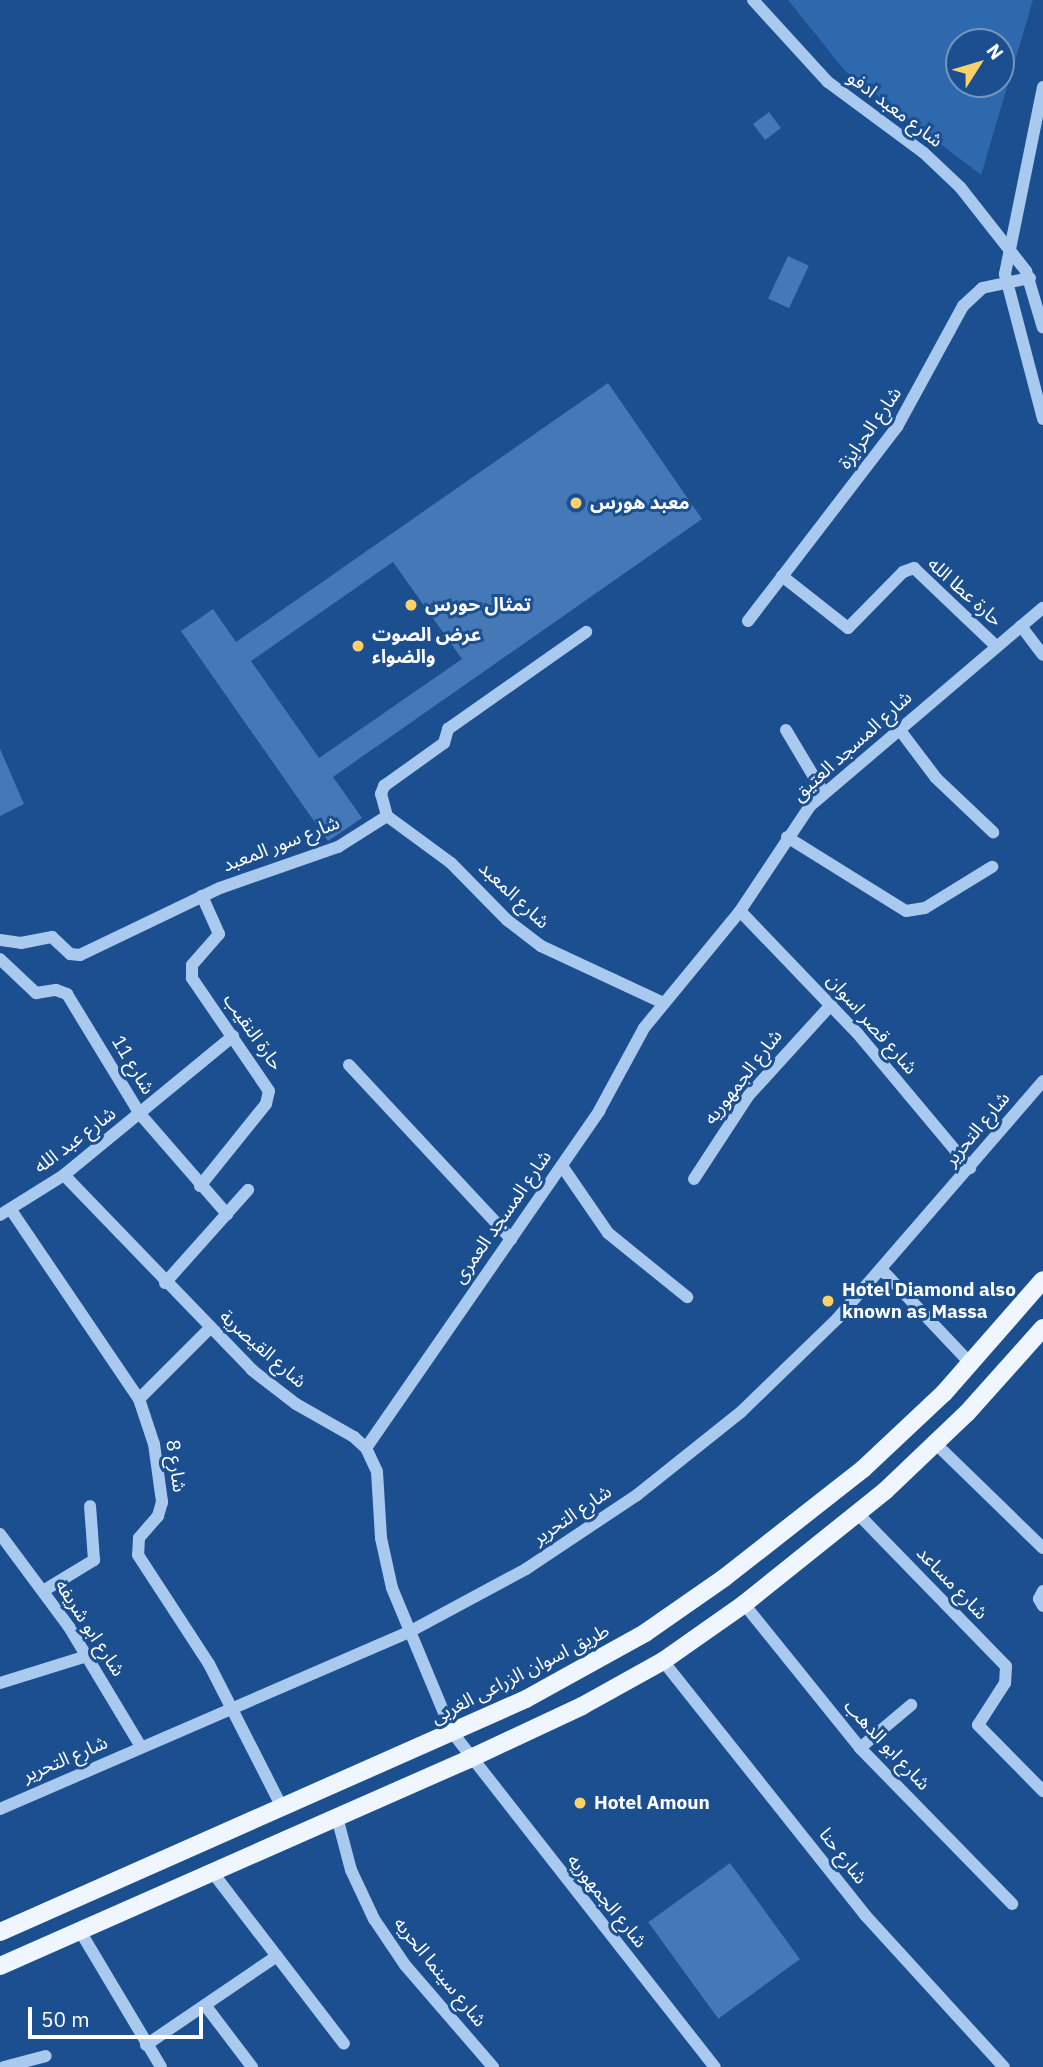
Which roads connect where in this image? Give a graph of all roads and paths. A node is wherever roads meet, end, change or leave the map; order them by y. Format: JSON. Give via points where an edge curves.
{"nodes":[{"id":1,"x":753,"y":0,"type":"edge"},
{"id":2,"x":1043,"y":87,"type":"edge"},
{"id":3,"x":1009,"y":252,"type":"junction"},
{"id":4,"x":1030,"y":278,"type":"junction"},
{"id":5,"x":1006,"y":282,"type":"junction"},
{"id":6,"x":1043,"y":328,"type":"edge"},
{"id":7,"x":1043,"y":419,"type":"edge"},
{"id":8,"x":782,"y":576,"type":"junction"},
{"id":9,"x":1043,"y":608,"type":"edge"},
{"id":10,"x":748,"y":621,"type":"dead end"},
{"id":11,"x":1021,"y":626,"type":"junction"},
{"id":12,"x":586,"y":632,"type":"dead end"},
{"id":13,"x":996,"y":646,"type":"junction"},
{"id":14,"x":1043,"y":655,"type":"edge"},
{"id":15,"x":899,"y":729,"type":"junction"},
{"id":16,"x":786,"y":730,"type":"dead end"},
{"id":17,"x":823,"y":792,"type":"junction"},
{"id":18,"x":387,"y":816,"type":"junction"},
{"id":19,"x":993,"y":832,"type":"dead end"},
{"id":20,"x":787,"y":837,"type":"junction"},
{"id":21,"x":992,"y":867,"type":"dead end"},
{"id":22,"x":202,"y":896,"type":"junction"},
{"id":23,"x":740,"y":911,"type":"junction"},
{"id":24,"x":0,"y":940,"type":"edge"},
{"id":25,"x":0,"y":959,"type":"edge"},
{"id":26,"x":663,"y":1003,"type":"junction"},
{"id":27,"x":831,"y":1005,"type":"junction"},
{"id":28,"x":233,"y":1036,"type":"junction"},
{"id":29,"x":349,"y":1065,"type":"dead end"},
{"id":30,"x":1043,"y":1081,"type":"edge"},
{"id":31,"x":140,"y":1114,"type":"junction"},
{"id":32,"x":562,"y":1166,"type":"junction"},
{"id":33,"x":970,"y":1168,"type":"junction"},
{"id":34,"x":64,"y":1175,"type":"junction"},
{"id":35,"x":694,"y":1179,"type":"dead end"},
{"id":36,"x":200,"y":1186,"type":"junction"},
{"id":37,"x":248,"y":1190,"type":"dead end"},
{"id":38,"x":5,"y":1212,"type":"edge"},
{"id":39,"x":227,"y":1214,"type":"junction"},
{"id":40,"x":511,"y":1239,"type":"junction"},
{"id":41,"x":882,"y":1270,"type":"junction"},
{"id":42,"x":1043,"y":1280,"type":"edge"},
{"id":43,"x":165,"y":1283,"type":"junction"},
{"id":44,"x":687,"y":1297,"type":"dead end"},
{"id":45,"x":1043,"y":1328,"type":"edge"},
{"id":46,"x":209,"y":1329,"type":"junction"},
{"id":47,"x":971,"y":1364,"type":"junction"},
{"id":48,"x":139,"y":1399,"type":"junction"},
{"id":49,"x":936,"y":1444,"type":"junction"},
{"id":50,"x":366,"y":1448,"type":"junction"},
{"id":51,"x":90,"y":1506,"type":"dead end"},
{"id":52,"x":858,"y":1514,"type":"junction"},
{"id":53,"x":0,"y":1534,"type":"edge"},
{"id":54,"x":1043,"y":1548,"type":"edge"},
{"id":55,"x":43,"y":1591,"type":"junction"},
{"id":56,"x":1043,"y":1591,"type":"edge"},
{"id":57,"x":744,"y":1604,"type":"junction"},
{"id":58,"x":1043,"y":1606,"type":"edge"},
{"id":59,"x":685,"y":1607,"type":"junction"},
{"id":60,"x":409,"y":1632,"type":"junction"},
{"id":61,"x":704,"y":1633,"type":"junction"},
{"id":62,"x":87,"y":1656,"type":"junction"},
{"id":63,"x":663,"y":1661,"type":"junction"},
{"id":64,"x":0,"y":1683,"type":"edge"},
{"id":65,"x":911,"y":1705,"type":"dead end"},
{"id":66,"x":232,"y":1708,"type":"junction"},
{"id":67,"x":452,"y":1732,"type":"junction"},
{"id":68,"x":141,"y":1747,"type":"junction"},
{"id":69,"x":860,"y":1748,"type":"junction"},
{"id":70,"x":469,"y":1759,"type":"junction"},
{"id":71,"x":1043,"y":1791,"type":"edge"},
{"id":72,"x":282,"y":1807,"type":"junction"},
{"id":73,"x":0,"y":1809,"type":"edge"},
{"id":74,"x":337,"y":1817,"type":"junction"},
{"id":75,"x":213,"y":1872,"type":"junction"},
{"id":76,"x":1012,"y":1904,"type":"dead end"},
{"id":77,"x":80,"y":1931,"type":"junction"},
{"id":78,"x":0,"y":1932,"type":"edge"},
{"id":79,"x":276,"y":1956,"type":"junction"},
{"id":80,"x":0,"y":1966,"type":"edge"},
{"id":81,"x":205,"y":2005,"type":"junction"},
{"id":82,"x":146,"y":2045,"type":"junction"},
{"id":83,"x":344,"y":2045,"type":"dead end"},
{"id":84,"x":46,"y":2056,"type":"dead end"},
{"id":85,"x":4,"y":2067,"type":"edge"},
{"id":86,"x":161,"y":2067,"type":"edge"},
{"id":87,"x":252,"y":2067,"type":"edge"},
{"id":88,"x":493,"y":2067,"type":"edge"},
{"id":89,"x":715,"y":2067,"type":"edge"},
{"id":90,"x":1004,"y":2067,"type":"edge"}],
"edges":[{"from":1,"to":3,"type":"street","name":"شارع معبد ادفو","via":[[828,82],[942,169]]},
{"from":2,"to":3,"type":"street"},
{"from":3,"to":4,"type":"street","name":"شارع معبد ادفو"},
{"from":3,"to":5,"type":"street"},
{"from":4,"to":5,"type":"street","name":"شارع الحرايزة"},
{"from":4,"to":6,"type":"street","name":"شارع معبد ادفو"},
{"from":5,"to":7,"type":"street"},
{"from":5,"to":8,"type":"street","name":"شارع الحرايزة","via":[[982,288],[963,306],[897,427]]},
{"from":8,"to":10,"type":"street","name":"شارع الحرايزة"},
{"from":8,"to":13,"type":"street","name":"حارة عطا الله","via":[[848,628],[903,572],[914,568]]},
{"from":9,"to":11,"type":"street","name":"شارع المسجد العتيق"},
{"from":11,"to":13,"type":"street","name":"شارع المسجد العتيق"},
{"from":11,"to":14,"type":"street"},
{"from":12,"to":18,"type":"street","via":[[448,729],[444,743],[384,786],[381,794]]},
{"from":13,"to":15,"type":"street","name":"شارع المسجد العتيق"},
{"from":15,"to":17,"type":"street","name":"شارع المسجد العتيق"},
{"from":15,"to":19,"type":"street","via":[[936,778]]},
{"from":16,"to":17,"type":"street"},
{"from":17,"to":20,"type":"street","name":"شارع المسجد العتيق"},
{"from":18,"to":22,"type":"street","name":"شارع سور المعبد","via":[[322,854]]},
{"from":18,"to":26,"type":"street","name":"شارع المعبد","via":[[451,863],[507,920],[541,946]]},
{"from":20,"to":21,"type":"street","via":[[906,911],[925,908]]},
{"from":20,"to":23,"type":"street","name":"شارع المسجد العتيق"},
{"from":22,"to":24,"type":"street","name":"شارع سور المعبد","via":[[80,955],[70,954],[52,937],[21,943]]},
{"from":22,"to":28,"type":"street","name":"حارة النقيب","via":[[219,934],[192,965],[190,974]]},
{"from":23,"to":26,"type":"street","name":"شارع المسجد العتيق"},
{"from":23,"to":27,"type":"street","name":"شارع قصر اسوان"},
{"from":25,"to":31,"type":"street","name":"شارع 11","via":[[36,993],[56,990],[68,994]]},
{"from":26,"to":32,"type":"street","name":"شارع المسجد العمرى"},
{"from":27,"to":33,"type":"street","name":"شارع قصر اسوان"},
{"from":27,"to":35,"type":"street","name":"شارع الجمهوريه","via":[[758,1084]]},
{"from":28,"to":31,"type":"street","name":"شارع عبد الله"},
{"from":28,"to":36,"type":"street","name":"حارة النقيب","via":[[264,1079],[269,1097]]},
{"from":29,"to":40,"type":"street"},
{"from":30,"to":33,"type":"street","name":"شارع التحرير"},
{"from":31,"to":34,"type":"street","name":"شارع عبد الله"},
{"from":31,"to":36,"type":"street","name":"شارع 11"},
{"from":32,"to":40,"type":"street","name":"شارع المسجد العمرى"},
{"from":32,"to":44,"type":"street","via":[[608,1233]]},
{"from":33,"to":41,"type":"street","name":"شارع التحرير"},
{"from":34,"to":38,"type":"street","name":"شارع عبد الله"},
{"from":34,"to":43,"type":"street","name":"شارع القيصرية"},
{"from":36,"to":39,"type":"street","name":"شارع 11"},
{"from":37,"to":39,"type":"street"},
{"from":38,"to":48,"type":"street","name":"شارع 8"},
{"from":39,"to":43,"type":"street"},
{"from":40,"to":50,"type":"street","name":"شارع المسجد العمرى"},
{"from":41,"to":47,"type":"street"},
{"from":41,"to":60,"type":"street","name":"شارع التحرير","via":[[790,1367],[680,1463],[526,1569]]},
{"from":42,"to":47,"type":"main road","name":"طريق اسوان الزراعى الغربى"},
{"from":43,"to":46,"type":"street","name":"شارع القيصرية"},
{"from":45,"to":49,"type":"main road"},
{"from":46,"to":48,"type":"street"},
{"from":46,"to":50,"type":"street","name":"شارع القيصرية","via":[[275,1389]]},
{"from":47,"to":59,"type":"main road","name":"طريق اسوان الزراعى الغربى","via":[[863,1469]]},
{"from":48,"to":66,"type":"street","name":"شارع 8","via":[[154,1444],[162,1502],[158,1516],[139,1538],[138,1555]]},
{"from":49,"to":52,"type":"main road"},
{"from":49,"to":54,"type":"street"},
{"from":50,"to":60,"type":"street","via":[[377,1472],[386,1563]]},
{"from":51,"to":55,"type":"street","via":[[94,1560]]},
{"from":52,"to":57,"type":"main road"},
{"from":52,"to":71,"type":"street","name":"شارع مساعد","via":[[1002,1662],[1008,1672],[1005,1683],[981,1715],[980,1732]]},
{"from":53,"to":55,"type":"street","name":"شارع ابو شريفه"},
{"from":55,"to":62,"type":"street","name":"شارع ابو شريفه"},
{"from":56,"to":58,"type":"street","via":[[1039,1600]]},
{"from":57,"to":61,"type":"main road"},
{"from":57,"to":69,"type":"street","name":"شارع ابو الدهب"},
{"from":59,"to":61,"type":"main road"},
{"from":59,"to":67,"type":"main road","name":"طريق اسوان الزراعى الغربى","via":[[566,1679]]},
{"from":60,"to":66,"type":"street","name":"شارع التحرير"},
{"from":60,"to":67,"type":"street"},
{"from":61,"to":63,"type":"main road"},
{"from":62,"to":64,"type":"street"},
{"from":62,"to":68,"type":"street","name":"شارع ابو شريفه"},
{"from":63,"to":70,"type":"main road","via":[[582,1706]]},
{"from":63,"to":90,"type":"street","name":"شارع حنا","via":[[865,1915]]},
{"from":65,"to":69,"type":"street"},
{"from":66,"to":68,"type":"street","name":"شارع التحرير"},
{"from":66,"to":72,"type":"street","name":"شارع 8"},
{"from":67,"to":70,"type":"street"},
{"from":67,"to":72,"type":"main road","name":"طريق اسوان الزراعى الغربى"},
{"from":68,"to":73,"type":"street","name":"شارع التحرير"},
{"from":69,"to":76,"type":"street","name":"شارع ابو الدهب"},
{"from":70,"to":74,"type":"main road"},
{"from":70,"to":89,"type":"street","name":"شارع الجمهوريه"},
{"from":72,"to":78,"type":"main road","name":"طريق اسوان الزراعى الغربى"},
{"from":74,"to":75,"type":"main road"},
{"from":74,"to":88,"type":"street","name":"شارع سينما الحريه","via":[[351,1870],[374,1920],[405,1965]]},
{"from":75,"to":77,"type":"main road"},
{"from":75,"to":79,"type":"street"},
{"from":77,"to":80,"type":"main road"},
{"from":77,"to":82,"type":"street"},
{"from":79,"to":81,"type":"street"},
{"from":79,"to":83,"type":"street"},
{"from":81,"to":82,"type":"street"},
{"from":81,"to":87,"type":"street"},
{"from":82,"to":86,"type":"street"},
{"from":84,"to":85,"type":"street"}]}
